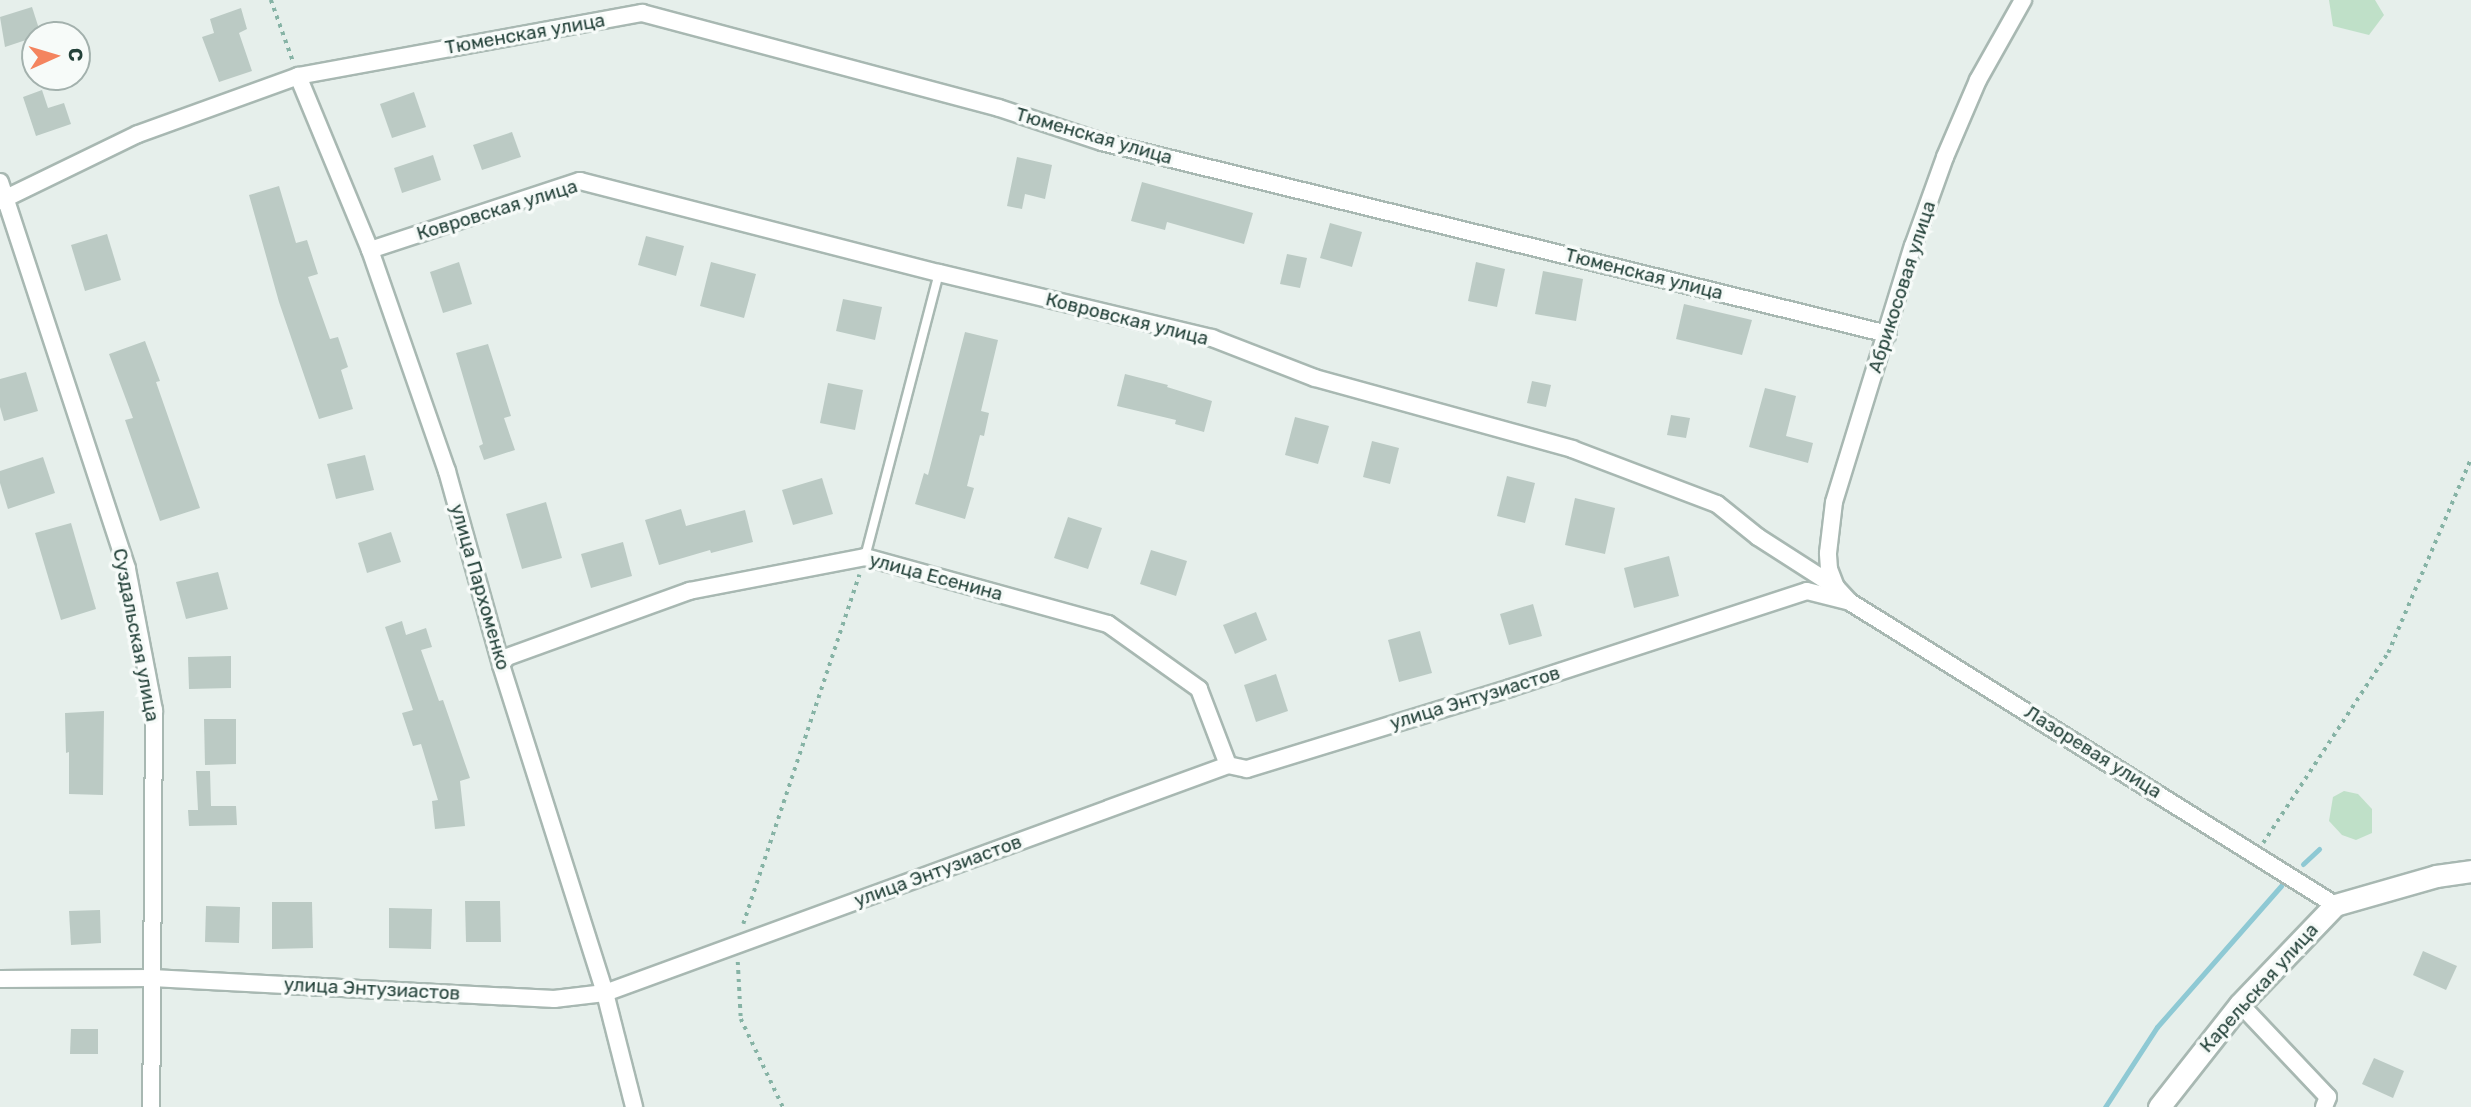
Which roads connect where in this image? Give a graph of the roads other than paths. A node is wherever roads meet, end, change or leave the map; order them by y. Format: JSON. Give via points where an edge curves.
{"nodes":[{"id":1,"x":2022,"y":0,"type":"edge"},
{"id":2,"x":298,"y":76,"type":"junction"},
{"id":3,"x":0,"y":182,"type":"edge"},
{"id":4,"x":2,"y":201,"type":"edge"},
{"id":5,"x":370,"y":250,"type":"junction"},
{"id":6,"x":940,"y":273,"type":"junction"},
{"id":7,"x":1888,"y":334,"type":"junction"},
{"id":8,"x":865,"y":557,"type":"junction"},
{"id":9,"x":1836,"y":587,"type":"junction"},
{"id":10,"x":1850,"y":602,"type":"junction"},
{"id":11,"x":501,"y":665,"type":"junction"},
{"id":12,"x":1228,"y":765,"type":"junction"},
{"id":13,"x":2471,"y":871,"type":"edge"},
{"id":14,"x":2335,"y":905,"type":"junction"},
{"id":15,"x":152,"y":978,"type":"junction"},
{"id":16,"x":0,"y":979,"type":"edge"},
{"id":17,"x":605,"y":993,"type":"junction"},
{"id":18,"x":2239,"y":1004,"type":"junction"},
{"id":19,"x":151,"y":1107,"type":"edge"},
{"id":20,"x":634,"y":1107,"type":"edge"},
{"id":21,"x":2159,"y":1107,"type":"edge"},
{"id":22,"x":2324,"y":1107,"type":"edge"}],
"edges":[{"from":1,"to":7,"type":"street","name":"Абрикосовая улица","via":[[1978,80],[1945,157]]},
{"from":2,"to":4,"type":"street","name":"Тюменская улица","via":[[138,134]]},
{"from":2,"to":5,"type":"street","name":"улица Пархоменко"},
{"from":2,"to":7,"type":"street","name":"Тюменская улица","via":[[642,13],[999,108],[1102,142]]},
{"from":3,"to":4,"type":"street","name":"Суздальская улица"},
{"from":4,"to":15,"type":"street","name":"Суздальская улица","via":[[127,569],[154,710]]},
{"from":5,"to":6,"type":"street","name":"Ковровская улица","via":[[580,181]]},
{"from":5,"to":11,"type":"street","name":"улица Пархоменко","via":[[447,471]]},
{"from":6,"to":8,"type":"lane"},
{"from":6,"to":9,"type":"street","name":"Ковровская улица","via":[[1212,338],[1315,378],[1572,449],[1717,504],[1758,537]]},
{"from":7,"to":9,"type":"street","name":"Абрикосовая улица","via":[[1834,502],[1828,533],[1829,569]]},
{"from":8,"to":11,"type":"street","name":"улица Есенина","via":[[689,591],[507,657]]},
{"from":8,"to":12,"type":"street","name":"улица Есенина","via":[[1108,624],[1199,689]]},
{"from":9,"to":10,"type":"street","name":"Ковровская улица"},
{"from":10,"to":12,"type":"street","name":"улица Энтузиастов","via":[[1807,591],[1247,769]]},
{"from":10,"to":14,"type":"street","name":"Лазоревая улица"},
{"from":11,"to":17,"type":"street","name":"улица Пархоменко"},
{"from":12,"to":17,"type":"street","name":"улица Энтузиастов"},
{"from":13,"to":14,"type":"main road","via":[[2436,876]]},
{"from":14,"to":18,"type":"main road","name":"Карельская улица"},
{"from":15,"to":16,"type":"street","name":"улица Энтузиастов"},
{"from":15,"to":17,"type":"street","name":"улица Энтузиастов","via":[[554,999]]},
{"from":15,"to":19,"type":"street","name":"Суздальская улица"},
{"from":17,"to":20,"type":"street","name":"улица Пархоменко"},
{"from":18,"to":21,"type":"main road","name":"Карельская улица"},
{"from":18,"to":22,"type":"street","via":[[2328,1097]]}]}
